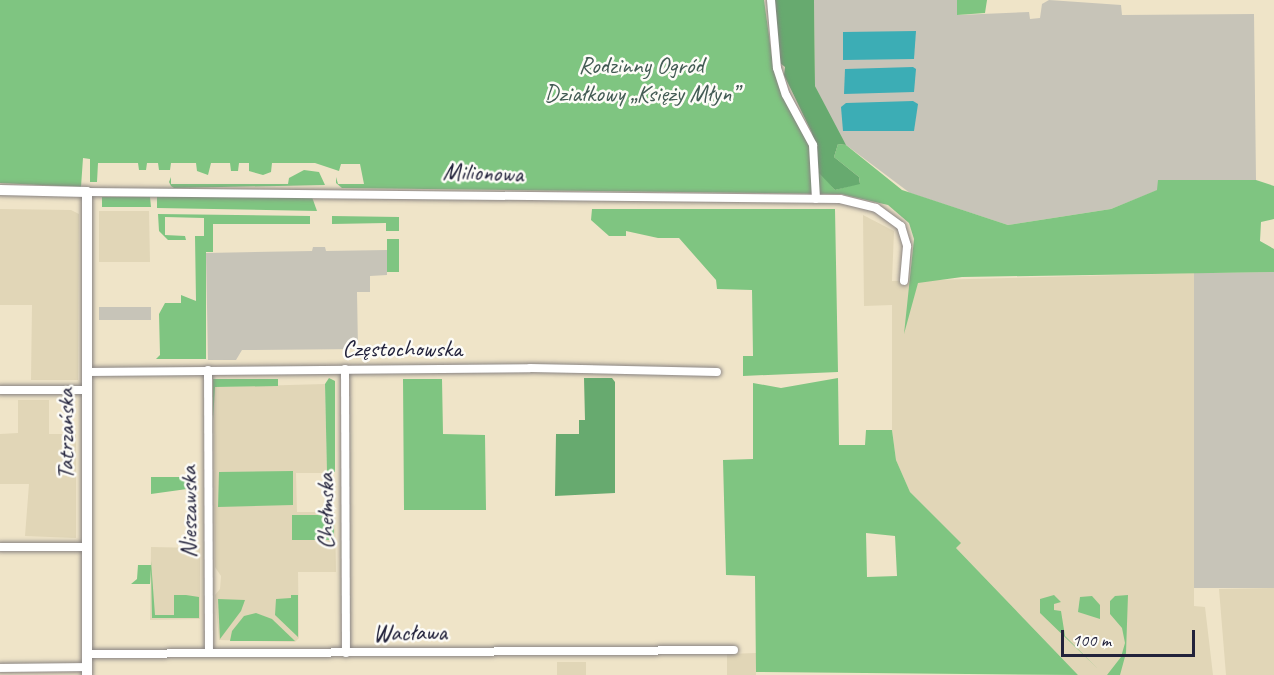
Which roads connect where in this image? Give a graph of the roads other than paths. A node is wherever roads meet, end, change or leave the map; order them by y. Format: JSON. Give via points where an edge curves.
{"nodes":[{"id":1,"x":771,"y":0,"type":"edge"},
{"id":2,"x":0,"y":189,"type":"edge"},
{"id":3,"x":87,"y":192,"type":"junction"},
{"id":4,"x":816,"y":199,"type":"junction"},
{"id":5,"x":904,"y":281,"type":"dead end"},
{"id":6,"x":345,"y":369,"type":"junction"},
{"id":7,"x":208,"y":370,"type":"junction"},
{"id":8,"x":87,"y":372,"type":"junction"},
{"id":9,"x":717,"y":372,"type":"dead end"},
{"id":10,"x":0,"y":390,"type":"edge"},
{"id":11,"x":88,"y":390,"type":"junction"},
{"id":12,"x":0,"y":547,"type":"edge"},
{"id":13,"x":87,"y":547,"type":"junction"},
{"id":14,"x":734,"y":650,"type":"dead end"},
{"id":15,"x":209,"y":653,"type":"junction"},
{"id":16,"x":346,"y":653,"type":"junction"},
{"id":17,"x":87,"y":654,"type":"junction"},
{"id":18,"x":0,"y":668,"type":"edge"},
{"id":19,"x":87,"y":671,"type":"edge"}],
"edges":[{"from":1,"to":4,"type":"street","via":[[777,68],[786,95],[813,145]]},
{"from":2,"to":3,"type":"street","name":"Milionowa"},
{"from":3,"to":4,"type":"street","name":"Milionowa"},
{"from":3,"to":8,"type":"street","name":"Tatrzańska"},
{"from":4,"to":5,"type":"street","name":"Milionowa","via":[[859,203],[896,220],[907,246]]},
{"from":6,"to":7,"type":"street","name":"Częstochowska"},
{"from":6,"to":9,"type":"street","name":"Częstochowska","via":[[632,368]]},
{"from":6,"to":16,"type":"street","name":"Chełmska"},
{"from":7,"to":8,"type":"street","name":"Częstochowska"},
{"from":7,"to":15,"type":"street","name":"Nieszawska"},
{"from":8,"to":11,"type":"street","name":"Tatrzańska"},
{"from":10,"to":11,"type":"street"},
{"from":11,"to":13,"type":"street","name":"Tatrzańska"},
{"from":12,"to":13,"type":"street"},
{"from":13,"to":17,"type":"street","name":"Tatrzańska"},
{"from":14,"to":16,"type":"street","name":"Wacława"},
{"from":15,"to":16,"type":"street","name":"Wacława"},
{"from":15,"to":17,"type":"street","name":"Wacława"},
{"from":17,"to":19,"type":"street","name":"Tatrzańska"},
{"from":18,"to":19,"type":"street"}]}
